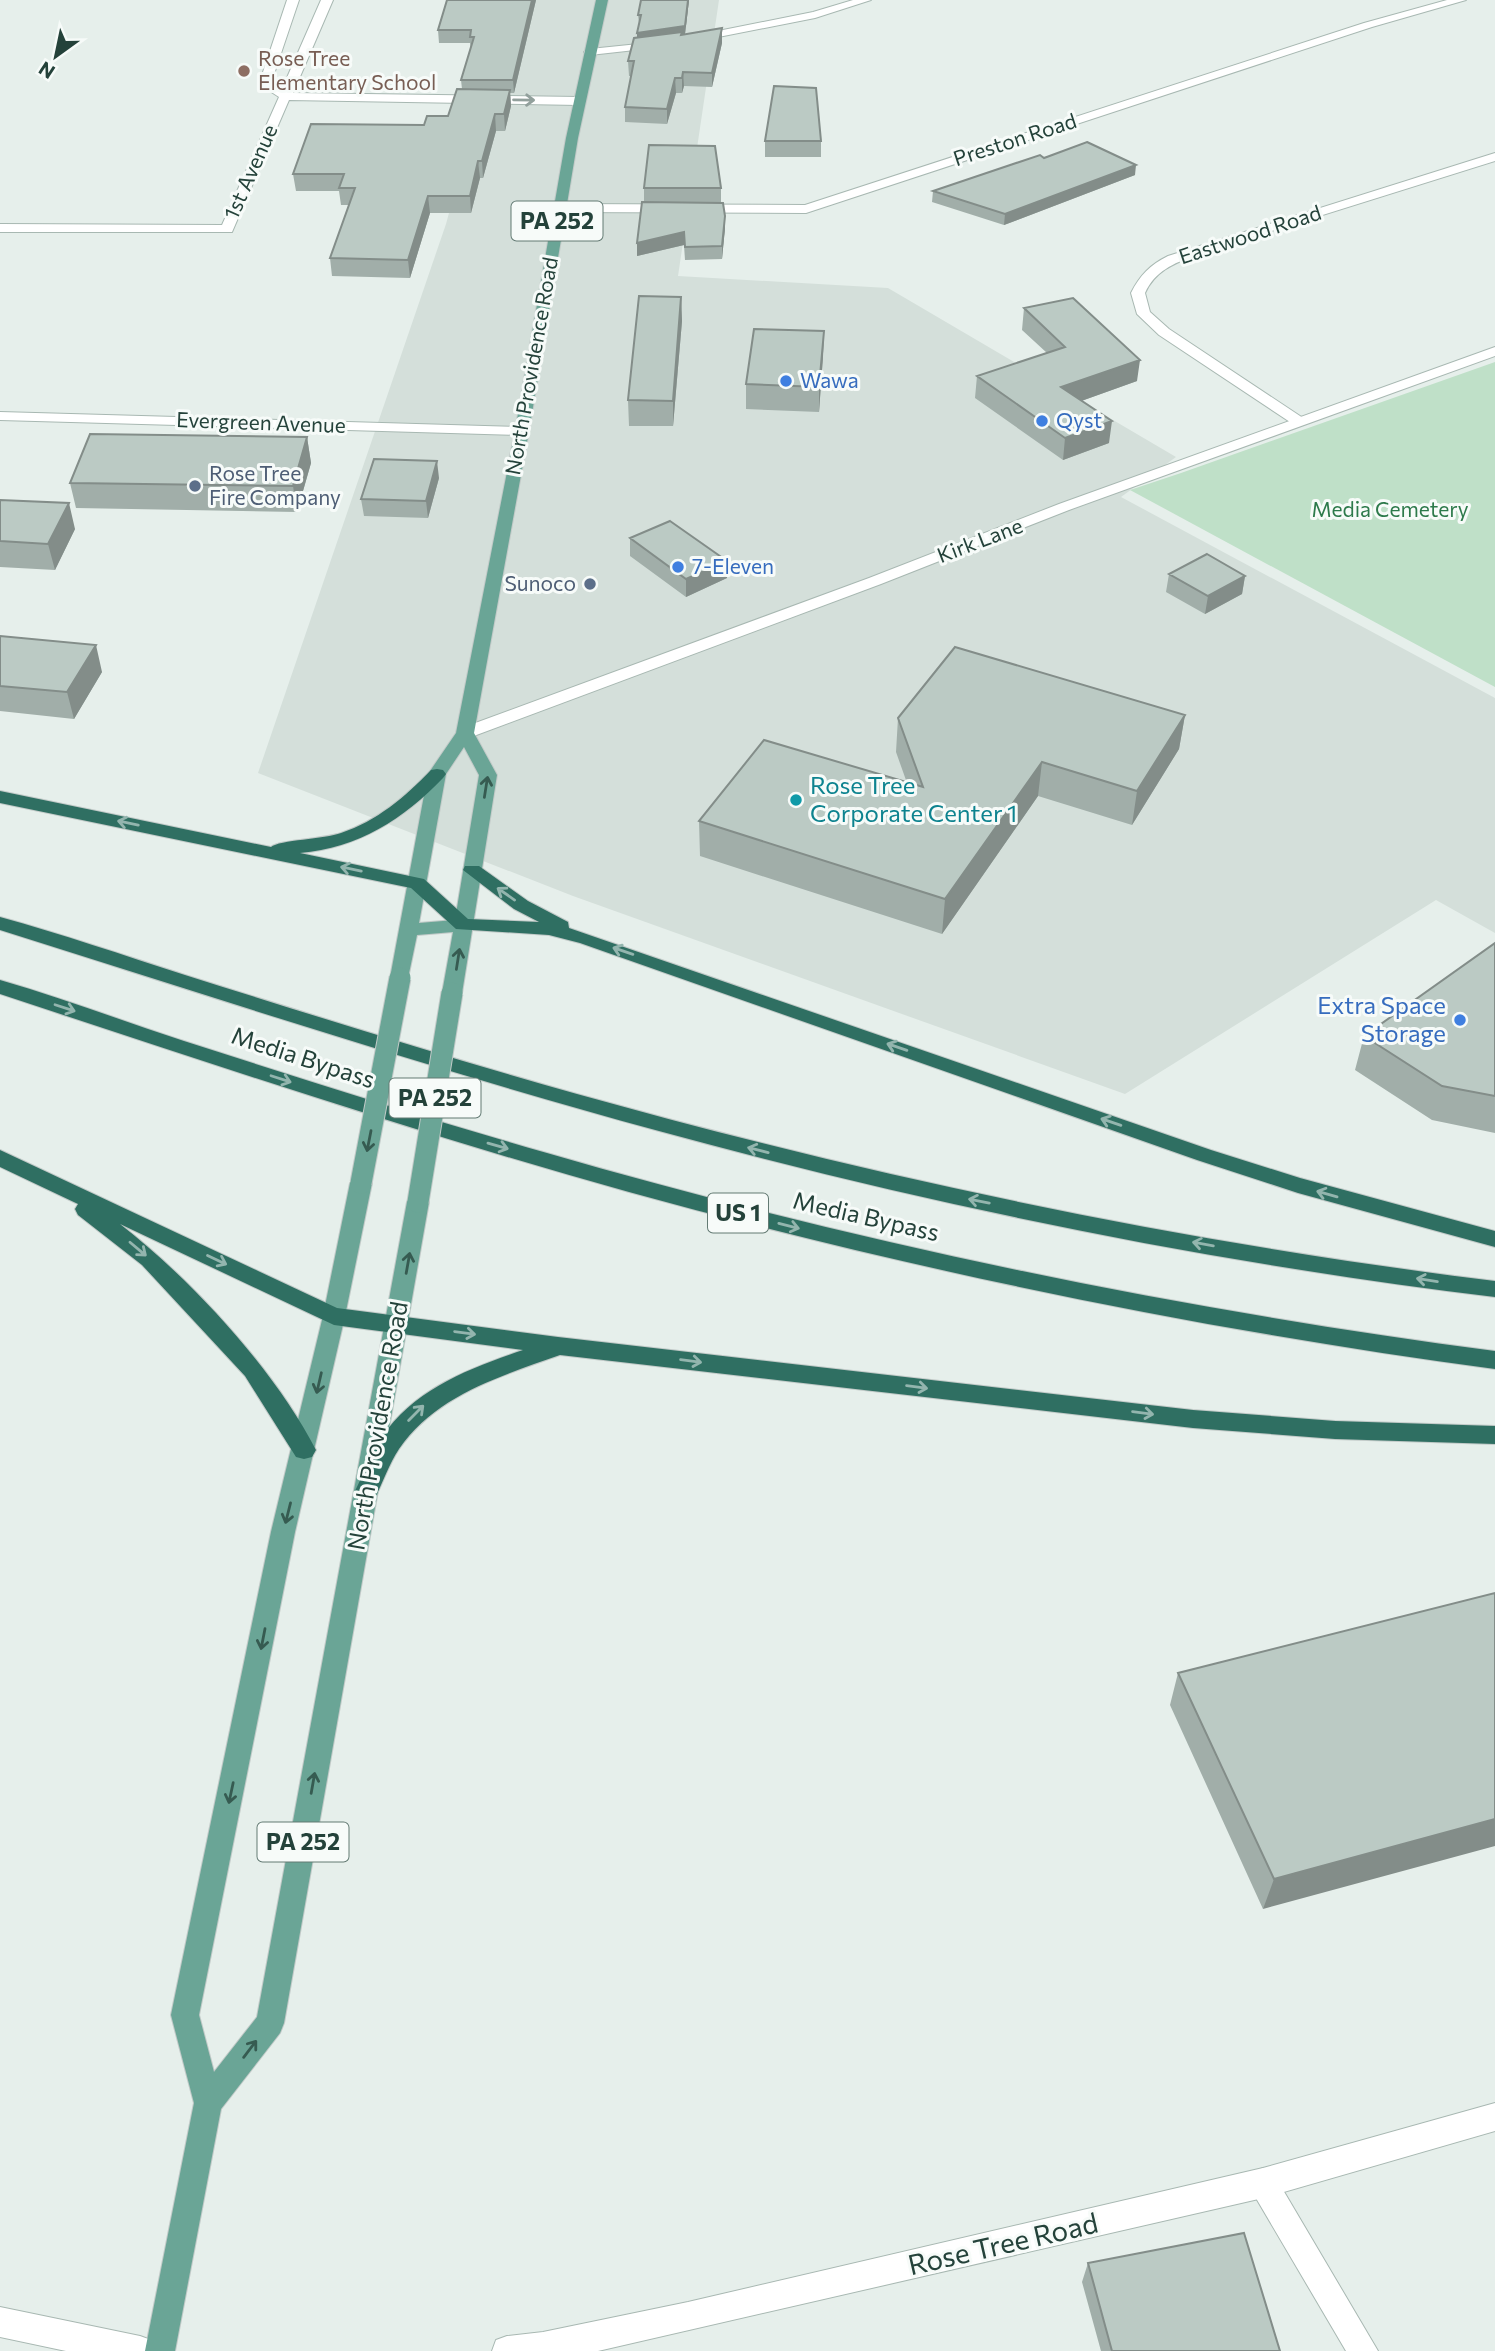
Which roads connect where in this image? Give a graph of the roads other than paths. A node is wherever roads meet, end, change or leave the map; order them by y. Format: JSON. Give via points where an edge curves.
{"nodes":[{"id":1,"x":293,"y":0,"type":"edge"},
{"id":2,"x":327,"y":0,"type":"edge"},
{"id":3,"x":602,"y":0,"type":"edge"},
{"id":4,"x":864,"y":0,"type":"edge"},
{"id":5,"x":1460,"y":0,"type":"edge"},
{"id":6,"x":590,"y":52,"type":"junction"},
{"id":7,"x":285,"y":96,"type":"junction"},
{"id":8,"x":579,"y":101,"type":"junction"},
{"id":9,"x":1495,"y":157,"type":"edge"},
{"id":10,"x":559,"y":208,"type":"junction"},
{"id":11,"x":0,"y":228,"type":"edge"},
{"id":12,"x":1495,"y":351,"type":"edge"},
{"id":13,"x":0,"y":415,"type":"edge"},
{"id":14,"x":1297,"y":421,"type":"junction"},
{"id":15,"x":522,"y":431,"type":"junction"},
{"id":16,"x":465,"y":733,"type":"junction"},
{"id":17,"x":437,"y":774,"type":"junction"},
{"id":18,"x":0,"y":797,"type":"edge"},
{"id":19,"x":246,"y":848,"type":"junction"},
{"id":20,"x":472,"y":870,"type":"junction"},
{"id":21,"x":417,"y":883,"type":"junction"},
{"id":22,"x":0,"y":923,"type":"edge"},
{"id":23,"x":463,"y":925,"type":"junction"},
{"id":24,"x":409,"y":930,"type":"junction"},
{"id":25,"x":585,"y":938,"type":"junction"},
{"id":26,"x":0,"y":987,"type":"edge"},
{"id":27,"x":0,"y":1158,"type":"edge"},
{"id":28,"x":44,"y":1179,"type":"junction"},
{"id":29,"x":1495,"y":1239,"type":"edge"},
{"id":30,"x":1495,"y":1289,"type":"edge"},
{"id":31,"x":334,"y":1316,"type":"junction"},
{"id":32,"x":397,"y":1324,"type":"junction"},
{"id":33,"x":558,"y":1346,"type":"junction"},
{"id":34,"x":1495,"y":1360,"type":"edge"},
{"id":35,"x":1495,"y":1435,"type":"edge"},
{"id":36,"x":304,"y":1450,"type":"junction"},
{"id":37,"x":367,"y":1491,"type":"junction"},
{"id":38,"x":208,"y":2103,"type":"junction"},
{"id":39,"x":1495,"y":2117,"type":"edge"},
{"id":40,"x":1263,"y":2183,"type":"junction"},
{"id":41,"x":0,"y":2322,"type":"edge"},
{"id":42,"x":140,"y":2351,"type":"edge"},
{"id":43,"x":160,"y":2351,"type":"edge"},
{"id":44,"x":507,"y":2351,"type":"edge"},
{"id":45,"x":1363,"y":2351,"type":"edge"}],
"edges":[{"from":1,"to":7,"type":"street","via":[[265,84]]},
{"from":2,"to":7,"type":"street","name":"1st Avenue"},
{"from":3,"to":6,"type":"main road","name":"North Providence Road","number":"PA 252"},
{"from":4,"to":6,"type":"street","via":[[710,37]]},
{"from":5,"to":10,"type":"street","name":"Preston Road","via":[[1368,24],[806,209]]},
{"from":6,"to":8,"type":"main road","name":"North Providence Road","number":"PA 252"},
{"from":7,"to":8,"type":"street","one_way":true},
{"from":7,"to":11,"type":"street","name":"1st Avenue","via":[[226,229]]},
{"from":8,"to":10,"type":"main road","name":"North Providence Road","number":"PA 252"},
{"from":9,"to":14,"type":"street","name":"Eastwood Road","via":[[1191,252],[1145,277],[1138,293],[1144,314]]},
{"from":10,"to":15,"type":"main road","name":"North Providence Road","number":"PA 252"},
{"from":12,"to":14,"type":"street","name":"Kirk Lane"},
{"from":13,"to":15,"type":"street","name":"Evergreen Avenue"},
{"from":14,"to":16,"type":"street","name":"Kirk Lane"},
{"from":15,"to":16,"type":"main road","name":"North Providence Road","number":"PA 252"},
{"from":16,"to":17,"type":"main road","name":"North Providence Road","number":"PA 252"},
{"from":20,"to":16,"type":"main road","name":"North Providence Road","number":"PA 252","one_way":true,"via":[[488,775]]},
{"from":17,"to":19,"type":"highway","via":[[413,801],[361,832],[327,843]]},
{"from":17,"to":21,"type":"main road","name":"North Providence Road","number":"PA 252"},
{"from":19,"to":18,"type":"highway","one_way":true},
{"from":21,"to":19,"type":"highway","one_way":true},
{"from":20,"to":23,"type":"main road","name":"North Providence Road","number":"PA 252"},
{"from":25,"to":20,"type":"highway","one_way":true,"via":[[521,905]]},
{"from":21,"to":23,"type":"highway"},
{"from":21,"to":24,"type":"main road","name":"North Providence Road","number":"PA 252"},
{"from":30,"to":22,"type":"highway","name":"Media Bypass","one_way":true,"via":[[1123,1230],[810,1163],[441,1062]]},
{"from":23,"to":24,"type":"main road"},
{"from":23,"to":25,"type":"highway","via":[[549,929]]},
{"from":32,"to":23,"type":"main road","name":"North Providence Road","number":"PA 252","one_way":true,"bridge":true},
{"from":24,"to":31,"type":"main road","name":"North Providence Road","number":"PA 252","one_way":true,"bridge":true},
{"from":29,"to":25,"type":"highway","one_way":true,"via":[[1204,1155]]},
{"from":26,"to":34,"type":"highway","name":"Media Bypass","number":"US 1","one_way":true,"via":[[348,1101],[783,1225],[1110,1297]]},
{"from":27,"to":28,"type":"highway"},
{"from":28,"to":31,"type":"highway","one_way":true},
{"from":28,"to":36,"type":"highway","one_way":true,"via":[[150,1259],[253,1370]]},
{"from":31,"to":32,"type":"highway"},
{"from":31,"to":36,"type":"main road","name":"North Providence Road","number":"PA 252","one_way":true},
{"from":32,"to":33,"type":"highway","one_way":true},
{"from":32,"to":37,"type":"main road","name":"North Providence Road","number":"PA 252"},
{"from":33,"to":35,"type":"highway","one_way":true,"via":[[1193,1419]]},
{"from":37,"to":33,"type":"highway","one_way":true,"via":[[389,1444],[425,1404],[451,1388]]},
{"from":36,"to":38,"type":"main road","name":"North Providence Road","number":"PA 252","one_way":true,"via":[[283,1532],[185,2015]]},
{"from":38,"to":37,"type":"main road","name":"North Providence Road","number":"PA 252","one_way":true,"via":[[270,2022]]},
{"from":38,"to":43,"type":"main road","name":"North Providence Road","number":"PA 252"},
{"from":39,"to":40,"type":"street","name":"Rose Tree Road"},
{"from":40,"to":44,"type":"street","name":"Rose Tree Road","via":[[688,2317]]},
{"from":40,"to":45,"type":"street"},
{"from":41,"to":42,"type":"street"}]}
